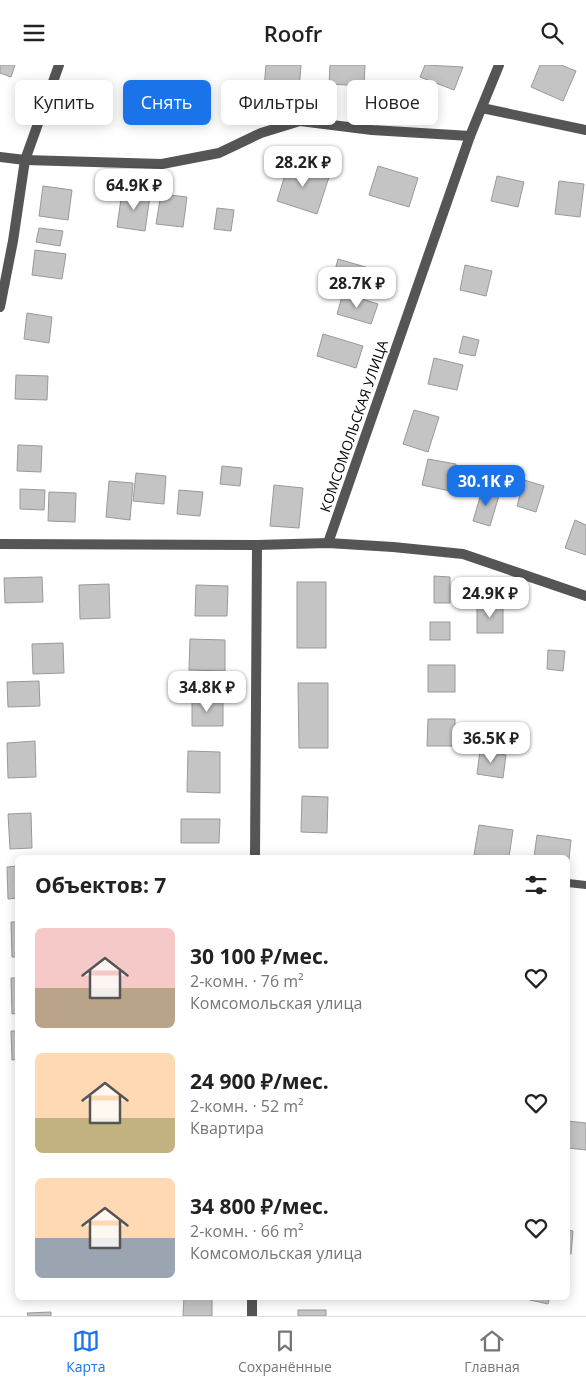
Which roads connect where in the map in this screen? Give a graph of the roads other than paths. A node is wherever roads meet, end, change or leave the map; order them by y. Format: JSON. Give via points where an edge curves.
{"nodes":[{"id":1,"x":59,"y":65,"type":"edge"},
{"id":2,"x":499,"y":65,"type":"edge"},
{"id":3,"x":482,"y":108,"type":"junction"},
{"id":4,"x":586,"y":130,"type":"edge"},
{"id":5,"x":470,"y":136,"type":"junction"},
{"id":6,"x":0,"y":157,"type":"edge"},
{"id":7,"x":25,"y":161,"type":"junction"},
{"id":8,"x":0,"y":307,"type":"edge"},
{"id":9,"x":328,"y":543,"type":"junction"},
{"id":10,"x":0,"y":544,"type":"edge"},
{"id":11,"x":257,"y":545,"type":"junction"},
{"id":12,"x":586,"y":596,"type":"edge"},
{"id":13,"x":255,"y":855,"type":"edge"},
{"id":14,"x":570,"y":883,"type":"edge"},
{"id":15,"x":586,"y":885,"type":"edge"},
{"id":16,"x":252,"y":1300,"type":"edge"},
{"id":17,"x":252,"y":1316,"type":"edge"}],
"edges":[{"from":1,"to":7,"type":"street"},
{"from":2,"to":3,"type":"street","name":"КОМСОМОЛЬСКАЯ УЛИЦА"},
{"from":3,"to":4,"type":"street"},
{"from":3,"to":5,"type":"street","name":"КОМСОМОЛЬСКАЯ УЛИЦА"},
{"from":5,"to":7,"type":"street","via":[[372,130],[300,121],[261,133],[219,153],[162,164]]},
{"from":5,"to":9,"type":"street","name":"КОМСОМОЛЬСКАЯ УЛИЦА"},
{"from":6,"to":7,"type":"street"},
{"from":7,"to":8,"type":"street"},
{"from":9,"to":11,"type":"street"},
{"from":9,"to":12,"type":"street","via":[[463,554]]},
{"from":10,"to":11,"type":"street"},
{"from":11,"to":13,"type":"street"},
{"from":14,"to":15,"type":"lane"},
{"from":16,"to":17,"type":"street"}]}
